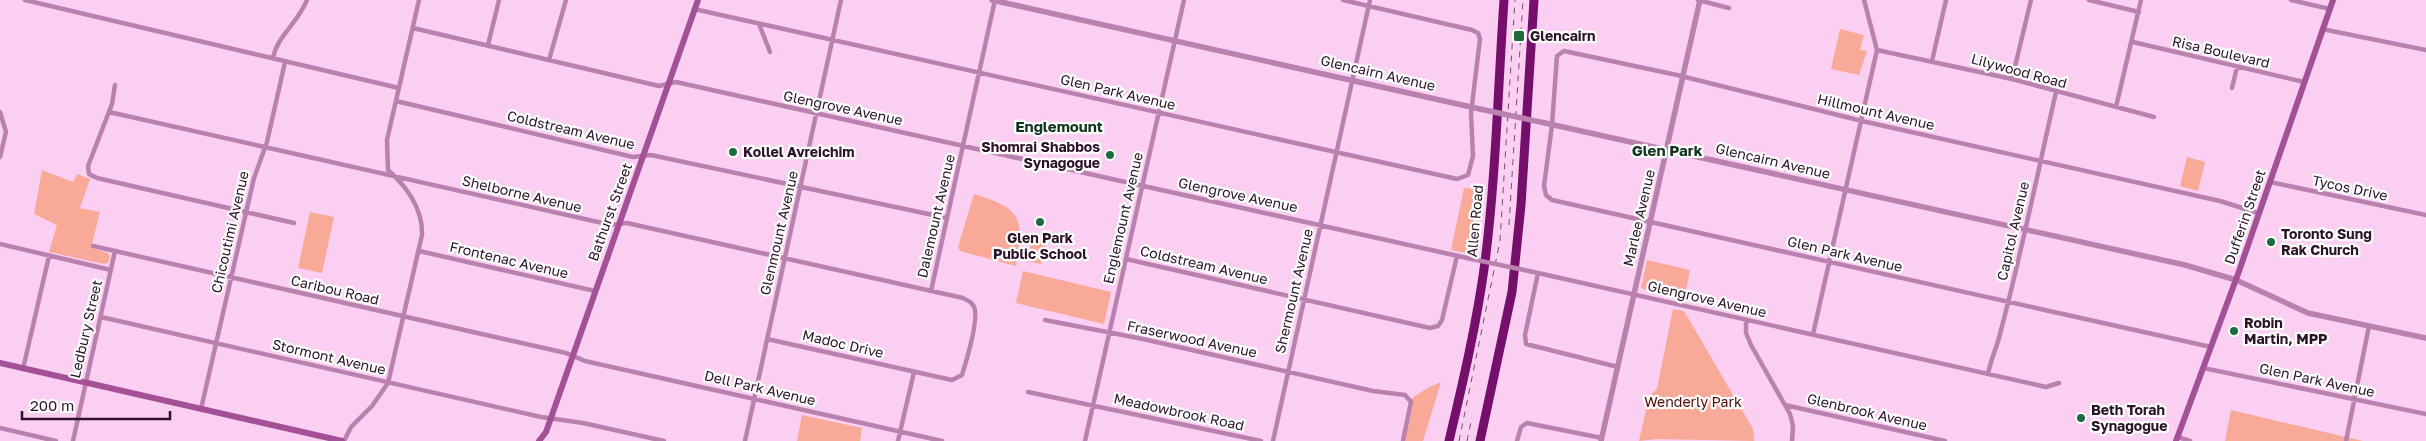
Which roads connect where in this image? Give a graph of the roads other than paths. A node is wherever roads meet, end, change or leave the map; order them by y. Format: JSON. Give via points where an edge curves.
{"nodes":[{"id":1,"x":25,"y":0,"type":"edge"},
{"id":2,"x":307,"y":0,"type":"edge"},
{"id":3,"x":419,"y":0,"type":"edge"},
{"id":4,"x":499,"y":0,"type":"edge"},
{"id":5,"x":566,"y":0,"type":"edge"},
{"id":6,"x":698,"y":0,"type":"edge"},
{"id":7,"x":842,"y":0,"type":"edge"},
{"id":8,"x":994,"y":0,"type":"edge"},
{"id":9,"x":1184,"y":0,"type":"edge"},
{"id":10,"x":1343,"y":0,"type":"edge"},
{"id":11,"x":1370,"y":0,"type":"edge"},
{"id":12,"x":1504,"y":0,"type":"edge"},
{"id":13,"x":1534,"y":0,"type":"edge"},
{"id":14,"x":1699,"y":0,"type":"edge"},
{"id":15,"x":1864,"y":0,"type":"edge"},
{"id":16,"x":1946,"y":0,"type":"edge"},
{"id":17,"x":2031,"y":0,"type":"edge"},
{"id":18,"x":2089,"y":0,"type":"edge"},
{"id":19,"x":2141,"y":0,"type":"edge"},
{"id":20,"x":2291,"y":0,"type":"edge"},
{"id":21,"x":2333,"y":0,"type":"edge"},
{"id":22,"x":1369,"y":6,"type":"junction"},
{"id":23,"x":1730,"y":8,"type":"dead end"},
{"id":24,"x":694,"y":9,"type":"junction"},
{"id":25,"x":2330,"y":9,"type":"junction"},
{"id":26,"x":2139,"y":12,"type":"junction"},
{"id":27,"x":759,"y":24,"type":"junction"},
{"id":28,"x":413,"y":28,"type":"junction"},
{"id":29,"x":2322,"y":29,"type":"junction"},
{"id":30,"x":833,"y":41,"type":"junction"},
{"id":31,"x":1175,"y":41,"type":"junction"},
{"id":32,"x":2132,"y":42,"type":"junction"},
{"id":33,"x":488,"y":45,"type":"junction"},
{"id":34,"x":1877,"y":50,"type":"junction"},
{"id":35,"x":2426,"y":50,"type":"edge"},
{"id":36,"x":770,"y":52,"type":"dead end"},
{"id":37,"x":273,"y":58,"type":"junction"},
{"id":38,"x":549,"y":60,"type":"junction"},
{"id":39,"x":1932,"y":61,"type":"junction"},
{"id":40,"x":285,"y":62,"type":"junction"},
{"id":41,"x":2237,"y":67,"type":"junction"},
{"id":42,"x":980,"y":73,"type":"junction"},
{"id":43,"x":1683,"y":77,"type":"junction"},
{"id":44,"x":2012,"y":79,"type":"junction"},
{"id":45,"x":1353,"y":81,"type":"junction"},
{"id":46,"x":2304,"y":82,"type":"junction"},
{"id":47,"x":668,"y":84,"type":"junction"},
{"id":48,"x":116,"y":85,"type":"dead end"},
{"id":49,"x":399,"y":88,"type":"junction"},
{"id":50,"x":2232,"y":88,"type":"dead end"},
{"id":51,"x":2056,"y":92,"type":"junction"},
{"id":52,"x":396,"y":101,"type":"junction"},
{"id":53,"x":1472,"y":107,"type":"junction"},
{"id":54,"x":2116,"y":107,"type":"junction"},
{"id":55,"x":0,"y":112,"type":"edge"},
{"id":56,"x":109,"y":112,"type":"junction"},
{"id":57,"x":1158,"y":113,"type":"junction"},
{"id":58,"x":818,"y":114,"type":"junction"},
{"id":59,"x":2154,"y":117,"type":"dead end"},
{"id":60,"x":1862,"y":121,"type":"junction"},
{"id":61,"x":1552,"y":125,"type":"junction"},
{"id":62,"x":964,"y":146,"type":"junction"},
{"id":63,"x":265,"y":147,"type":"junction"},
{"id":64,"x":1667,"y":151,"type":"junction"},
{"id":65,"x":1336,"y":152,"type":"junction"},
{"id":66,"x":644,"y":155,"type":"junction"},
{"id":67,"x":0,"y":157,"type":"edge"},
{"id":68,"x":2040,"y":161,"type":"junction"},
{"id":69,"x":395,"y":176,"type":"junction"},
{"id":70,"x":2270,"y":182,"type":"junction"},
{"id":71,"x":1142,"y":186,"type":"junction"},
{"id":72,"x":802,"y":187,"type":"junction"},
{"id":73,"x":1846,"y":190,"type":"junction"},
{"id":74,"x":246,"y":212,"type":"junction"},
{"id":75,"x":2258,"y":213,"type":"junction"},
{"id":76,"x":2426,"y":215,"type":"edge"},
{"id":77,"x":947,"y":218,"type":"junction"},
{"id":78,"x":1651,"y":222,"type":"junction"},
{"id":79,"x":294,"y":223,"type":"dead end"},
{"id":80,"x":619,"y":224,"type":"junction"},
{"id":81,"x":1321,"y":224,"type":"junction"},
{"id":82,"x":2025,"y":230,"type":"junction"},
{"id":83,"x":0,"y":244,"type":"edge"},
{"id":84,"x":93,"y":246,"type":"dead end"},
{"id":85,"x":115,"y":251,"type":"junction"},
{"id":86,"x":419,"y":251,"type":"junction"},
{"id":87,"x":49,"y":256,"type":"junction"},
{"id":88,"x":1457,"y":256,"type":"junction"},
{"id":89,"x":784,"y":258,"type":"junction"},
{"id":90,"x":1126,"y":259,"type":"junction"},
{"id":91,"x":1830,"y":262,"type":"junction"},
{"id":92,"x":111,"y":270,"type":"junction"},
{"id":93,"x":1538,"y":273,"type":"junction"},
{"id":94,"x":231,"y":278,"type":"junction"},
{"id":95,"x":2236,"y":280,"type":"junction"},
{"id":96,"x":595,"y":291,"type":"junction"},
{"id":97,"x":931,"y":291,"type":"junction"},
{"id":98,"x":1634,"y":294,"type":"junction"},
{"id":99,"x":1304,"y":299,"type":"junction"},
{"id":100,"x":2008,"y":302,"type":"junction"},
{"id":101,"x":101,"y":317,"type":"junction"},
{"id":102,"x":404,"y":317,"type":"junction"},
{"id":103,"x":1045,"y":320,"type":"dead end"},
{"id":104,"x":1746,"y":320,"type":"junction"},
{"id":105,"x":2369,"y":326,"type":"junction"},
{"id":106,"x":1109,"y":333,"type":"junction"},
{"id":107,"x":1813,"y":334,"type":"junction"},
{"id":108,"x":2426,"y":338,"type":"edge"},
{"id":109,"x":767,"y":339,"type":"junction"},
{"id":110,"x":217,"y":344,"type":"junction"},
{"id":111,"x":2211,"y":347,"type":"junction"},
{"id":112,"x":573,"y":356,"type":"junction"},
{"id":113,"x":0,"y":363,"type":"edge"},
{"id":114,"x":1618,"y":367,"type":"junction"},
{"id":115,"x":2203,"y":368,"type":"junction"},
{"id":116,"x":23,"y":369,"type":"junction"},
{"id":117,"x":914,"y":372,"type":"junction"},
{"id":118,"x":1288,"y":372,"type":"junction"},
{"id":119,"x":1988,"y":374,"type":"junction"},
{"id":120,"x":388,"y":382,"type":"junction"},
{"id":121,"x":86,"y":383,"type":"junction"},
{"id":122,"x":2059,"y":383,"type":"dead end"},
{"id":123,"x":1461,"y":390,"type":"junction"},
{"id":124,"x":1028,"y":392,"type":"dead end"},
{"id":125,"x":753,"y":398,"type":"junction"},
{"id":126,"x":2354,"y":399,"type":"junction"},
{"id":127,"x":1093,"y":405,"type":"junction"},
{"id":128,"x":1785,"y":405,"type":"junction"},
{"id":129,"x":201,"y":409,"type":"junction"},
{"id":130,"x":2426,"y":414,"type":"edge"},
{"id":131,"x":551,"y":418,"type":"junction"},
{"id":132,"x":0,"y":428,"type":"edge"},
{"id":133,"x":546,"y":432,"type":"junction"},
{"id":134,"x":900,"y":432,"type":"junction"},
{"id":135,"x":323,"y":439,"type":"edge"},
{"id":136,"x":1601,"y":439,"type":"edge"},
{"id":137,"x":2177,"y":439,"type":"edge"},
{"id":138,"x":56,"y":441,"type":"edge"},
{"id":139,"x":73,"y":441,"type":"edge"},
{"id":140,"x":343,"y":441,"type":"edge"},
{"id":141,"x":539,"y":441,"type":"edge"},
{"id":142,"x":547,"y":441,"type":"edge"},
{"id":143,"x":664,"y":441,"type":"edge"},
{"id":144,"x":745,"y":441,"type":"edge"},
{"id":145,"x":898,"y":441,"type":"edge"},
{"id":146,"x":942,"y":441,"type":"edge"},
{"id":147,"x":1085,"y":441,"type":"edge"},
{"id":148,"x":1261,"y":441,"type":"edge"},
{"id":149,"x":1273,"y":441,"type":"edge"},
{"id":150,"x":1403,"y":441,"type":"edge"},
{"id":151,"x":1445,"y":441,"type":"edge"},
{"id":152,"x":1449,"y":441,"type":"edge"},
{"id":153,"x":1480,"y":441,"type":"edge"},
{"id":154,"x":1517,"y":441,"type":"edge"},
{"id":155,"x":1792,"y":441,"type":"edge"},
{"id":156,"x":1945,"y":441,"type":"edge"},
{"id":157,"x":2190,"y":441,"type":"edge"},
{"id":158,"x":2346,"y":441,"type":"edge"}],
"edges":[{"from":1,"to":37,"type":"street"},
{"from":2,"to":37,"type":"street","via":[[297,21],[277,45]]},
{"from":3,"to":28,"type":"street"},
{"from":4,"to":33,"type":"street"},
{"from":5,"to":38,"type":"street"},
{"from":6,"to":24,"type":"main road","name":"Bathurst Street"},
{"from":7,"to":30,"type":"street","name":"Glenmount Avenue"},
{"from":8,"to":31,"type":"street","name":"Glencairn Avenue"},
{"from":8,"to":42,"type":"street","name":"Dalemount Avenue"},
{"from":9,"to":31,"type":"street","name":"Englemount Avenue"},
{"from":10,"to":22,"type":"street"},
{"from":11,"to":22,"type":"street","name":"Shermount Avenue"},
{"from":12,"to":123,"type":"highway","name":"Allen Road","via":[[1485,263]]},
{"from":13,"to":153,"type":"highway","via":[[1512,292]]},
{"from":14,"to":23,"type":"street"},
{"from":14,"to":43,"type":"street","name":"Marlee Avenue"},
{"from":15,"to":34,"type":"street"},
{"from":16,"to":39,"type":"street"},
{"from":17,"to":44,"type":"street"},
{"from":18,"to":26,"type":"street"},
{"from":19,"to":26,"type":"street"},
{"from":20,"to":25,"type":"street"},
{"from":21,"to":25,"type":"main road","name":"Dufferin Street"},
{"from":22,"to":45,"type":"street","name":"Shermount Avenue"},
{"from":22,"to":53,"type":"street","via":[[1478,33]]},
{"from":24,"to":27,"type":"street","name":"Glen Park Avenue"},
{"from":24,"to":47,"type":"main road","name":"Bathurst Street"},
{"from":25,"to":29,"type":"main road","name":"Dufferin Street"},
{"from":26,"to":32,"type":"street"},
{"from":27,"to":30,"type":"street","name":"Glen Park Avenue"},
{"from":27,"to":36,"type":"street"},
{"from":28,"to":33,"type":"street","name":"Glengrove Avenue"},
{"from":28,"to":49,"type":"street"},
{"from":29,"to":35,"type":"street"},
{"from":29,"to":46,"type":"main road","name":"Dufferin Street"},
{"from":30,"to":42,"type":"street","name":"Glen Park Avenue"},
{"from":30,"to":58,"type":"street","name":"Glenmount Avenue"},
{"from":31,"to":45,"type":"street","name":"Glencairn Avenue"},
{"from":31,"to":57,"type":"street","name":"Englemount Avenue"},
{"from":32,"to":41,"type":"street","name":"Risa Boulevard"},
{"from":32,"to":54,"type":"street"},
{"from":33,"to":38,"type":"street","name":"Glengrove Avenue"},
{"from":34,"to":39,"type":"street","name":"Lilywood Road"},
{"from":34,"to":60,"type":"street"},
{"from":37,"to":40,"type":"street"},
{"from":38,"to":47,"type":"street","name":"Glengrove Avenue","via":[[657,86]]},
{"from":39,"to":44,"type":"street","name":"Lilywood Road"},
{"from":40,"to":49,"type":"street"},
{"from":40,"to":63,"type":"street","name":"Chicoutimi Avenue"},
{"from":41,"to":46,"type":"street","name":"Risa Boulevard"},
{"from":41,"to":50,"type":"street"},
{"from":42,"to":57,"type":"street","name":"Glen Park Avenue"},
{"from":42,"to":62,"type":"street","name":"Dalemount Avenue"},
{"from":43,"to":60,"type":"street","name":"Hillmount Avenue"},
{"from":43,"to":61,"type":"street","name":"Hillmount Avenue","via":[[1569,52],[1559,53]]},
{"from":43,"to":64,"type":"street","name":"Marlee Avenue"},
{"from":44,"to":51,"type":"street","name":"Lilywood Road"},
{"from":45,"to":53,"type":"street","name":"Glencairn Avenue"},
{"from":45,"to":65,"type":"street","name":"Shermount Avenue"},
{"from":46,"to":70,"type":"main road","name":"Dufferin Street"},
{"from":47,"to":58,"type":"street","name":"Glengrove Avenue","via":[[676,82]]},
{"from":47,"to":66,"type":"main road","name":"Bathurst Street"},
{"from":48,"to":56,"type":"street"},
{"from":49,"to":52,"type":"street"},
{"from":51,"to":54,"type":"street","name":"Lilywood Road"},
{"from":51,"to":68,"type":"street","name":"Capitol Avenue"},
{"from":52,"to":66,"type":"street","name":"Coldstream Avenue","via":[[632,157]]},
{"from":52,"to":69,"type":"street","via":[[386,154],[388,170]]},
{"from":53,"to":61,"type":"street","name":"Glencairn Avenue","bridge":true},
{"from":53,"to":65,"type":"street","name":"Glen Park Avenue","via":[[1474,156],[1465,178],[1457,179]]},
{"from":54,"to":59,"type":"street","name":"Lilywood Road"},
{"from":55,"to":67,"type":"street","via":[[6,132]]},
{"from":56,"to":63,"type":"street","name":"Shelborne Avenue"},
{"from":56,"to":74,"type":"street","via":[[88,166],[89,174]]},
{"from":57,"to":65,"type":"street","name":"Glen Park Avenue"},
{"from":57,"to":71,"type":"street","name":"Englemount Avenue"},
{"from":58,"to":62,"type":"street","name":"Glengrove Avenue"},
{"from":58,"to":72,"type":"street","name":"Glenmount Avenue"},
{"from":60,"to":68,"type":"street","name":"Hillmount Avenue"},
{"from":60,"to":73,"type":"street"},
{"from":61,"to":64,"type":"street","name":"Glencairn Avenue"},
{"from":61,"to":78,"type":"street","name":"Glen Park Avenue","via":[[1544,186],[1546,195],[1552,200]]},
{"from":62,"to":71,"type":"street","name":"Glengrove Avenue"},
{"from":62,"to":77,"type":"street","name":"Dalemount Avenue"},
{"from":63,"to":69,"type":"street","name":"Shelborne Avenue"},
{"from":63,"to":74,"type":"street","name":"Chicoutimi Avenue"},
{"from":64,"to":73,"type":"street","name":"Glencairn Avenue"},
{"from":64,"to":78,"type":"street","name":"Marlee Avenue"},
{"from":65,"to":81,"type":"street","name":"Shermount Avenue"},
{"from":66,"to":72,"type":"street","name":"Coldstream Avenue"},
{"from":66,"to":80,"type":"main road","name":"Bathurst Street"},
{"from":68,"to":75,"type":"street","name":"Hillmount Avenue","via":[[2220,201]]},
{"from":68,"to":82,"type":"street","name":"Capitol Avenue"},
{"from":69,"to":80,"type":"street","name":"Shelborne Avenue","via":[[604,224]]},
{"from":69,"to":86,"type":"street","via":[[402,182],[420,216]]},
{"from":70,"to":75,"type":"main road","name":"Dufferin Street"},
{"from":70,"to":76,"type":"street","name":"Tycos Drive"},
{"from":71,"to":81,"type":"street","name":"Glengrove Avenue"},
{"from":71,"to":90,"type":"street","name":"Englemount Avenue"},
{"from":72,"to":77,"type":"street","name":"Coldstream Avenue"},
{"from":72,"to":89,"type":"street","name":"Glenmount Avenue"},
{"from":73,"to":82,"type":"street","name":"Glencairn Avenue"},
{"from":73,"to":91,"type":"street"},
{"from":74,"to":79,"type":"street"},
{"from":74,"to":94,"type":"street","name":"Chicoutimi Avenue"},
{"from":75,"to":95,"type":"main road","name":"Dufferin Street"},
{"from":77,"to":97,"type":"street","name":"Dalemount Avenue"},
{"from":78,"to":91,"type":"street","name":"Glen Park Avenue"},
{"from":78,"to":98,"type":"street","name":"Marlee Avenue"},
{"from":80,"to":89,"type":"street","name":"Shelborne Avenue","via":[[627,223]]},
{"from":80,"to":96,"type":"main road","name":"Bathurst Street"},
{"from":81,"to":88,"type":"street","name":"Glengrove Avenue"},
{"from":81,"to":99,"type":"street","name":"Shermount Avenue"},
{"from":82,"to":95,"type":"street","name":"Glencairn Avenue","via":[[2185,265]]},
{"from":82,"to":100,"type":"street","name":"Capitol Avenue"},
{"from":83,"to":87,"type":"street"},
{"from":84,"to":85,"type":"street","name":"Caribou Road"},
{"from":85,"to":92,"type":"street","name":"Ledbury Street"},
{"from":85,"to":94,"type":"street","name":"Caribou Road"},
{"from":86,"to":96,"type":"street","name":"Frontenac Avenue"},
{"from":86,"to":102,"type":"street"},
{"from":87,"to":92,"type":"street"},
{"from":87,"to":116,"type":"street"},
{"from":88,"to":93,"type":"street","name":"Glengrove Avenue","bridge":true},
{"from":88,"to":99,"type":"street","name":"Coldstream Avenue","via":[[1442,320],[1435,328]]},
{"from":89,"to":97,"type":"street","name":"Shelborne Avenue"},
{"from":89,"to":109,"type":"street","name":"Glenmount Avenue"},
{"from":90,"to":99,"type":"street","name":"Coldstream Avenue"},
{"from":90,"to":106,"type":"street","name":"Englemount Avenue"},
{"from":91,"to":100,"type":"street","name":"Glen Park Avenue"},
{"from":91,"to":107,"type":"street"},
{"from":92,"to":101,"type":"street","name":"Ledbury Street"},
{"from":93,"to":98,"type":"street","name":"Glengrove Avenue"},
{"from":93,"to":114,"type":"street","via":[[1526,344]]},
{"from":94,"to":102,"type":"street","name":"Caribou Road"},
{"from":94,"to":110,"type":"street","name":"Chicoutimi Avenue"},
{"from":95,"to":105,"type":"street","name":"Glencairn Avenue","via":[[2308,313]]},
{"from":95,"to":111,"type":"main road","name":"Dufferin Street"},
{"from":96,"to":112,"type":"main road","name":"Bathurst Street"},
{"from":97,"to":117,"type":"street","name":"Dalemount Avenue","via":[[963,298],[973,304],[976,310],[974,328],[962,375],[952,380]]},
{"from":98,"to":104,"type":"street","name":"Glengrove Avenue"},
{"from":98,"to":114,"type":"street","name":"Marlee Avenue"},
{"from":99,"to":118,"type":"street","name":"Shermount Avenue"},
{"from":100,"to":111,"type":"street","name":"Glen Park Avenue"},
{"from":100,"to":119,"type":"street","name":"Capitol Avenue"},
{"from":101,"to":110,"type":"street","name":"Stormont Avenue"},
{"from":101,"to":121,"type":"street","name":"Ledbury Street"},
{"from":102,"to":112,"type":"street","name":"Caribou Road"},
{"from":102,"to":120,"type":"street"},
{"from":103,"to":106,"type":"street","name":"Fraserwood Avenue"},
{"from":104,"to":107,"type":"street","name":"Glengrove Avenue"},
{"from":104,"to":128,"type":"street","via":[[1746,333],[1751,345]]},
{"from":105,"to":108,"type":"street","name":"Glencairn Avenue"},
{"from":105,"to":126,"type":"street"},
{"from":106,"to":118,"type":"street","name":"Fraserwood Avenue"},
{"from":106,"to":127,"type":"street","name":"Englemount Avenue"},
{"from":107,"to":119,"type":"street","name":"Glengrove Avenue"},
{"from":109,"to":117,"type":"street","name":"Madoc Drive"},
{"from":109,"to":125,"type":"street","name":"Glenmount Avenue"},
{"from":110,"to":120,"type":"street","name":"Stormont Avenue"},
{"from":110,"to":129,"type":"street","name":"Chicoutimi Avenue"},
{"from":111,"to":115,"type":"main road","name":"Dufferin Street"},
{"from":112,"to":125,"type":"street","name":"Dell Park Avenue"},
{"from":112,"to":131,"type":"main road","name":"Bathurst Street"},
{"from":113,"to":116,"type":"main road"},
{"from":114,"to":136,"type":"street","name":"Marlee Avenue"},
{"from":115,"to":126,"type":"street","name":"Glen Park Avenue"},
{"from":115,"to":137,"type":"main road","name":"Dufferin Street"},
{"from":116,"to":121,"type":"main road"},
{"from":117,"to":134,"type":"street"},
{"from":118,"to":149,"type":"street","name":"Shermount Avenue"},
{"from":118,"to":150,"type":"street","name":"Fraserwood Avenue","via":[[1405,395],[1411,402]]},
{"from":119,"to":122,"type":"street","name":"Glengrove Avenue","via":[[2046,388]]},
{"from":120,"to":131,"type":"street","name":"Stormont Avenue"},
{"from":120,"to":140,"type":"street"},
{"from":121,"to":129,"type":"main road"},
{"from":121,"to":139,"type":"street","name":"Ledbury Street"},
{"from":123,"to":151,"type":"highway"},
{"from":123,"to":152,"type":"highway","name":"Allen Road"},
{"from":124,"to":127,"type":"street","name":"Meadowbrook Road"},
{"from":125,"to":134,"type":"street","name":"Dell Park Avenue"},
{"from":125,"to":144,"type":"street","name":"Glenmount Avenue"},
{"from":126,"to":130,"type":"street","name":"Glen Park Avenue"},
{"from":126,"to":158,"type":"street"},
{"from":127,"to":147,"type":"street","name":"Englemount Avenue"},
{"from":127,"to":148,"type":"street","name":"Meadowbrook Road"},
{"from":128,"to":155,"type":"street","via":[[1793,426]]},
{"from":128,"to":156,"type":"street","name":"Glenbrook Avenue"},
{"from":129,"to":135,"type":"main road"},
{"from":131,"to":133,"type":"main road","name":"Bathurst Street"},
{"from":131,"to":143,"type":"street","name":"Stormont Avenue"},
{"from":132,"to":138,"type":"street"},
{"from":133,"to":141,"type":"main road","name":"Bathurst Street"},
{"from":133,"to":142,"type":"main road","name":"Bathurst Street"},
{"from":134,"to":145,"type":"street"},
{"from":134,"to":146,"type":"street","name":"Dell Park Avenue"},
{"from":135,"to":140,"type":"main road"},
{"from":136,"to":154,"type":"street","via":[[1527,423],[1521,427]]},
{"from":137,"to":157,"type":"street"}]}
